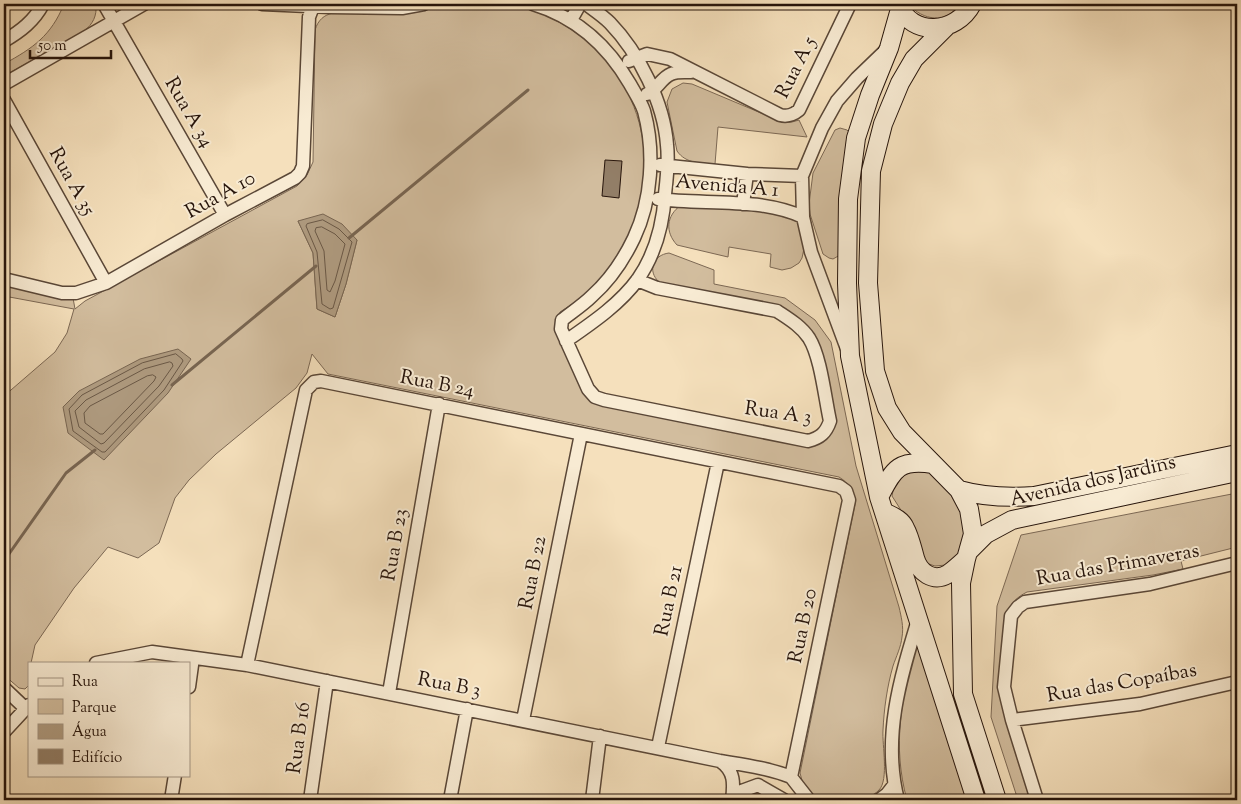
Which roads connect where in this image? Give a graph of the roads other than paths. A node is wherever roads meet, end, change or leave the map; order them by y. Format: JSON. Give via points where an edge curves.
{"nodes":[{"id":1,"x":43,"y":4,"type":"edge"},
{"id":2,"x":104,"y":4,"type":"edge"},
{"id":3,"x":144,"y":4,"type":"edge"},
{"id":4,"x":262,"y":4,"type":"edge"},
{"id":5,"x":424,"y":4,"type":"edge"},
{"id":6,"x":533,"y":4,"type":"edge"},
{"id":7,"x":580,"y":4,"type":"edge"},
{"id":8,"x":586,"y":4,"type":"edge"},
{"id":9,"x":849,"y":4,"type":"edge"},
{"id":10,"x":972,"y":4,"type":"edge"},
{"id":11,"x":313,"y":5,"type":"edge"},
{"id":12,"x":899,"y":7,"type":"edge"},
{"id":13,"x":114,"y":20,"type":"junction"},
{"id":14,"x":571,"y":20,"type":"junction"},
{"id":15,"x":946,"y":27,"type":"junction"},
{"id":16,"x":4,"y":41,"type":"edge"},
{"id":17,"x":889,"y":48,"type":"junction"},
{"id":18,"x":636,"y":58,"type":"junction"},
{"id":19,"x":620,"y":67,"type":"junction"},
{"id":20,"x":691,"y":72,"type":"junction"},
{"id":21,"x":4,"y":84,"type":"edge"},
{"id":22,"x":654,"y":92,"type":"junction"},
{"id":23,"x":638,"y":98,"type":"junction"},
{"id":24,"x":4,"y":100,"type":"edge"},
{"id":25,"x":650,"y":164,"type":"junction"},
{"id":26,"x":668,"y":166,"type":"junction"},
{"id":27,"x":747,"y":174,"type":"junction"},
{"id":28,"x":802,"y":176,"type":"junction"},
{"id":29,"x":647,"y":197,"type":"junction"},
{"id":30,"x":665,"y":200,"type":"junction"},
{"id":31,"x":743,"y":204,"type":"junction"},
{"id":32,"x":225,"y":215,"type":"junction"},
{"id":33,"x":803,"y":217,"type":"junction"},
{"id":34,"x":4,"y":279,"type":"edge"},
{"id":35,"x":637,"y":280,"type":"junction"},
{"id":36,"x":106,"y":283,"type":"junction"},
{"id":37,"x":566,"y":341,"type":"junction"},
{"id":38,"x":850,"y":356,"type":"junction"},
{"id":39,"x":439,"y":404,"type":"junction"},
{"id":40,"x":582,"y":434,"type":"junction"},
{"id":41,"x":1237,"y":454,"type":"edge"},
{"id":42,"x":718,"y":462,"type":"junction"},
{"id":43,"x":933,"y":464,"type":"junction"},
{"id":44,"x":1237,"y":472,"type":"edge"},
{"id":45,"x":839,"y":486,"type":"joint"},
{"id":46,"x":958,"y":490,"type":"junction"},
{"id":47,"x":881,"y":504,"type":"junction"},
{"id":48,"x":966,"y":555,"type":"junction"},
{"id":49,"x":1237,"y":563,"type":"edge"},
{"id":50,"x":918,"y":620,"type":"junction"},
{"id":51,"x":193,"y":658,"type":"junction"},
{"id":52,"x":101,"y":662,"type":"edge"},
{"id":53,"x":247,"y":665,"type":"junction"},
{"id":54,"x":190,"y":680,"type":"edge"},
{"id":55,"x":327,"y":681,"type":"junction"},
{"id":56,"x":1237,"y":682,"type":"edge"},
{"id":57,"x":4,"y":688,"type":"edge"},
{"id":58,"x":389,"y":693,"type":"junction"},
{"id":59,"x":27,"y":706,"type":"edge"},
{"id":60,"x":466,"y":709,"type":"junction"},
{"id":61,"x":523,"y":720,"type":"junction"},
{"id":62,"x":1012,"y":720,"type":"junction"},
{"id":63,"x":4,"y":732,"type":"edge"},
{"id":64,"x":600,"y":736,"type":"junction"},
{"id":65,"x":658,"y":748,"type":"junction"},
{"id":66,"x":720,"y":761,"type":"junction"},
{"id":67,"x":175,"y":776,"type":"edge"},
{"id":68,"x":791,"y":777,"type":"junction"},
{"id":69,"x":894,"y":784,"type":"junction"},
{"id":70,"x":732,"y":799,"type":"edge"},
{"id":71,"x":171,"y":800,"type":"edge"},
{"id":72,"x":310,"y":800,"type":"edge"},
{"id":73,"x":450,"y":800,"type":"edge"},
{"id":74,"x":592,"y":800,"type":"edge"},
{"id":75,"x":784,"y":800,"type":"edge"},
{"id":76,"x":809,"y":800,"type":"edge"},
{"id":77,"x":879,"y":800,"type":"edge"},
{"id":78,"x":898,"y":800,"type":"edge"},
{"id":79,"x":976,"y":800,"type":"edge"},
{"id":80,"x":997,"y":800,"type":"edge"},
{"id":81,"x":1037,"y":800,"type":"edge"}],
"edges":[{"from":1,"to":16,"type":"street","via":[[35,18]]},
{"from":2,"to":13,"type":"street","name":"Rua A 34"},
{"from":3,"to":13,"type":"street"},
{"from":4,"to":11,"type":"street"},
{"from":5,"to":11,"type":"street","via":[[402,8]]},
{"from":6,"to":14,"type":"street"},
{"from":7,"to":14,"type":"street"},
{"from":8,"to":18,"type":"street","via":[[609,23]]},
{"from":9,"to":20,"type":"street","name":"Rua A 5","via":[[800,110],[794,114],[780,115]]},
{"from":10,"to":15,"type":"street","via":[[958,21]]},
{"from":11,"to":32,"type":"street","name":"Rua A 10","via":[[309,17],[303,166],[295,178]]},
{"from":12,"to":15,"type":"street","via":[[920,26]]},
{"from":12,"to":17,"type":"street"},
{"from":13,"to":21,"type":"street"},
{"from":13,"to":32,"type":"street","name":"Rua A 34"},
{"from":14,"to":19,"type":"street","via":[[606,49]]},
{"from":15,"to":43,"type":"street","via":[[914,59],[883,124],[871,171],[868,264],[875,371],[887,408],[902,432]]},
{"from":17,"to":28,"type":"street","name":"Avenida A 1","via":[[837,101]]},
{"from":17,"to":38,"type":"street","via":[[856,138],[850,181],[847,283]]},
{"from":18,"to":19,"type":"street"},
{"from":18,"to":20,"type":"street","via":[[655,55]]},
{"from":18,"to":22,"type":"street"},
{"from":19,"to":23,"type":"street"},
{"from":20,"to":22,"type":"street","via":[[672,74]]},
{"from":22,"to":23,"type":"street"},
{"from":22,"to":26,"type":"street","via":[[667,143]]},
{"from":23,"to":25,"type":"street","via":[[649,135]]},
{"from":24,"to":36,"type":"street","name":"Rua A 35"},
{"from":25,"to":26,"type":"street","name":"Avenida A 1"},
{"from":25,"to":29,"type":"street"},
{"from":26,"to":27,"type":"street","name":"Avenida A 1"},
{"from":26,"to":30,"type":"street"},
{"from":27,"to":28,"type":"street","name":"Avenida A 1"},
{"from":27,"to":31,"type":"street"},
{"from":28,"to":33,"type":"street","name":"Avenida A 1"},
{"from":29,"to":30,"type":"street","name":"Avenida A 1"},
{"from":29,"to":37,"type":"street","via":[[635,237],[610,278],[562,320],[561,329]]},
{"from":30,"to":31,"type":"street","name":"Avenida A 1"},
{"from":30,"to":35,"type":"street","via":[[657,244]]},
{"from":31,"to":33,"type":"street","name":"Avenida A 1","via":[[792,212]]},
{"from":32,"to":36,"type":"street","name":"Rua A 10"},
{"from":33,"to":38,"type":"street","name":"Avenida A 1","via":[[811,252]]},
{"from":34,"to":36,"type":"street","name":"Rua A 10","via":[[76,293]]},
{"from":35,"to":37,"type":"street","via":[[600,316]]},
{"from":35,"to":37,"type":"street","name":"Rua A 3","via":[[657,288],[777,311],[794,322],[809,339],[817,359],[830,421],[827,431],[808,441],[595,397],[588,389]]},
{"from":38,"to":47,"type":"street"},
{"from":39,"to":40,"type":"street","name":"Rua B 24"},
{"from":39,"to":53,"type":"street","name":"Rua B 24","via":[[321,381],[314,382],[306,390]]},
{"from":39,"to":58,"type":"street","name":"Rua B 23"},
{"from":40,"to":42,"type":"street","name":"Rua B 24"},
{"from":40,"to":61,"type":"street","name":"Rua B 22"},
{"from":41,"to":46,"type":"street","name":"Avenida dos Jardins","via":[[1034,496],[981,496]]},
{"from":42,"to":45,"type":"street","name":"Rua B 24"},
{"from":42,"to":65,"type":"street","name":"Rua B 21"},
{"from":43,"to":46,"type":"street"},
{"from":43,"to":47,"type":"street","via":[[915,462],[902,466],[892,474]]},
{"from":44,"to":48,"type":"street","name":"Avenida dos Jardins","via":[[1012,520],[986,534]]},
{"from":45,"to":68,"type":"street","name":"Rua B 20","via":[[846,491],[849,500]]},
{"from":46,"to":48,"type":"street","via":[[969,509],[973,534]]},
{"from":47,"to":48,"type":"street","name":"Avenida dos Jardins","via":[[905,527],[916,560],[926,575],[936,578],[946,575]]},
{"from":47,"to":50,"type":"street"},
{"from":48,"to":80,"type":"street","via":[[961,583],[963,694]]},
{"from":49,"to":62,"type":"street","name":"Rua das Primaveras","via":[[1150,584],[1025,602],[1011,616],[1004,687]]},
{"from":50,"to":69,"type":"street","via":[[899,681],[892,726]]},
{"from":50,"to":79,"type":"street"},
{"from":51,"to":52,"type":"street","name":"Rua B 3","via":[[152,652]]},
{"from":51,"to":53,"type":"street","name":"Rua B 3"},
{"from":51,"to":54,"type":"street"},
{"from":53,"to":55,"type":"street","name":"Rua B 3"},
{"from":55,"to":58,"type":"street","name":"Rua B 3"},
{"from":55,"to":72,"type":"street","name":"Rua B 16"},
{"from":56,"to":62,"type":"street","name":"Rua das Copaíbas","via":[[1140,704]]},
{"from":57,"to":59,"type":"street"},
{"from":58,"to":60,"type":"street","name":"Rua B 3"},
{"from":59,"to":63,"type":"street"},
{"from":60,"to":61,"type":"street","name":"Rua B 3"},
{"from":60,"to":73,"type":"street"},
{"from":61,"to":64,"type":"street","name":"Rua B 3"},
{"from":62,"to":81,"type":"street"},
{"from":64,"to":65,"type":"street","name":"Rua B 3"},
{"from":64,"to":74,"type":"street"},
{"from":65,"to":66,"type":"street","name":"Rua B 3"},
{"from":66,"to":68,"type":"street","name":"Rua B 3"},
{"from":66,"to":70,"type":"street","via":[[732,776]]},
{"from":67,"to":71,"type":"street"},
{"from":68,"to":76,"type":"street"},
{"from":69,"to":77,"type":"street"},
{"from":69,"to":78,"type":"street"},
{"from":70,"to":75,"type":"street","via":[[739,792],[758,785]]}]}
